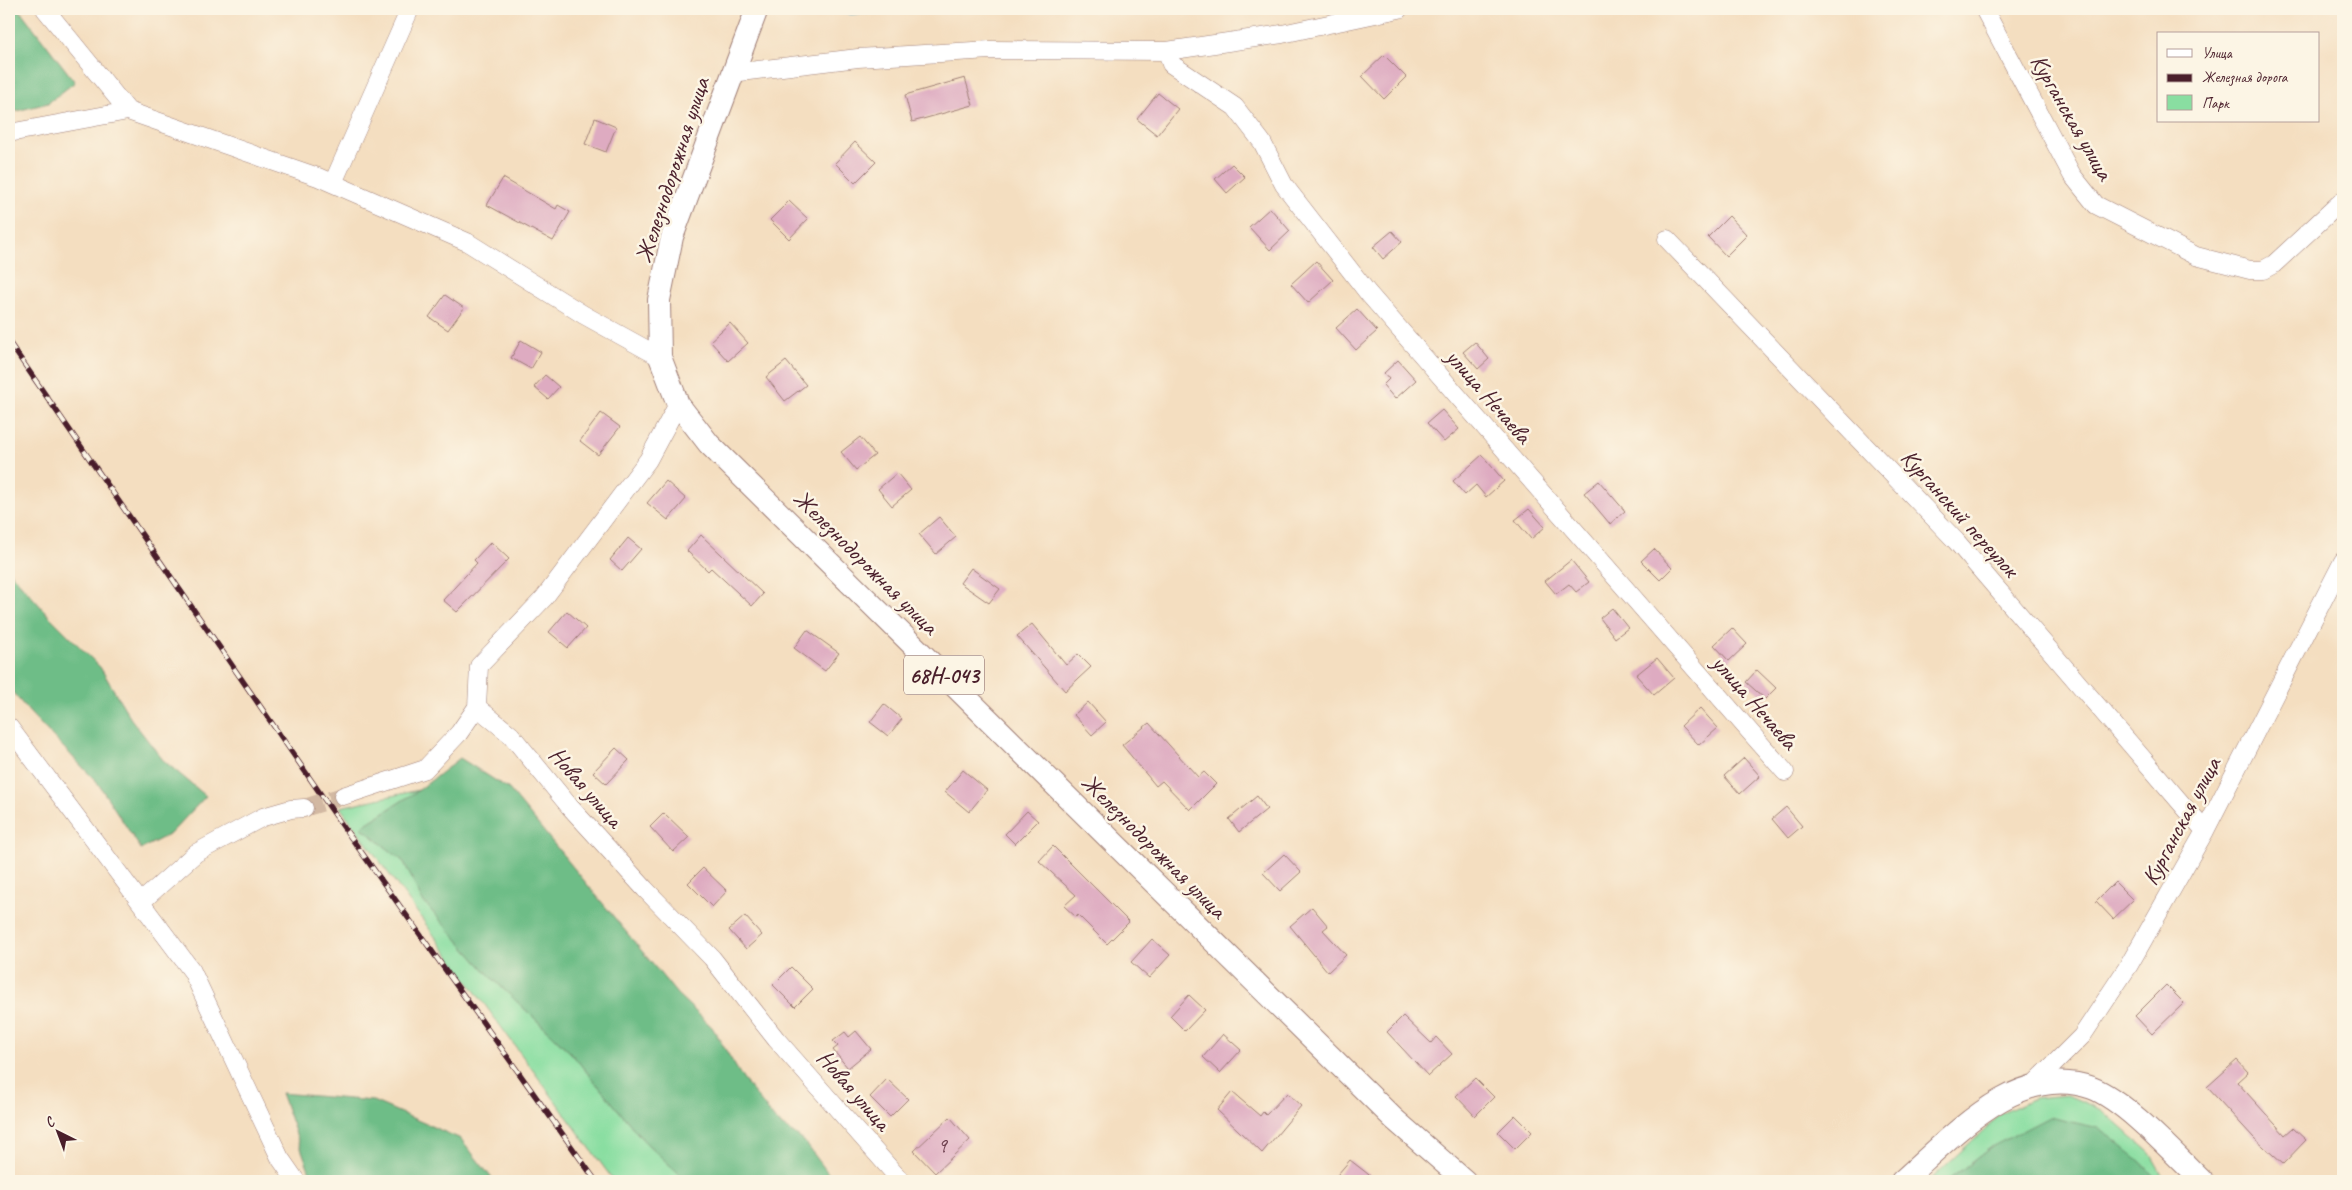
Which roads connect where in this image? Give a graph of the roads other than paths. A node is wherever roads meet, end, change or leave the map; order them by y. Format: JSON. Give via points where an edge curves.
{"nodes":[{"id":1,"x":45,"y":9,"type":"edge"},
{"id":2,"x":410,"y":9,"type":"edge"},
{"id":3,"x":757,"y":9,"type":"edge"},
{"id":4,"x":1399,"y":9,"type":"edge"},
{"id":5,"x":1984,"y":9,"type":"edge"},
{"id":6,"x":1167,"y":51,"type":"junction"},
{"id":7,"x":732,"y":73,"type":"junction"},
{"id":8,"x":128,"y":111,"type":"junction"},
{"id":9,"x":9,"y":133,"type":"edge"},
{"id":10,"x":333,"y":183,"type":"junction"},
{"id":11,"x":2343,"y":200,"type":"edge"},
{"id":12,"x":1667,"y":239,"type":"dead end"},
{"id":13,"x":660,"y":357,"type":"junction"},
{"id":14,"x":678,"y":404,"type":"junction"},
{"id":15,"x":2343,"y":561,"type":"edge"},
{"id":16,"x":477,"y":707,"type":"junction"},
{"id":17,"x":9,"y":727,"type":"edge"},
{"id":18,"x":1785,"y":772,"type":"dead end"},
{"id":19,"x":343,"y":796,"type":"tunnel mouth"},
{"id":20,"x":304,"y":808,"type":"tunnel mouth"},
{"id":21,"x":2205,"y":831,"type":"junction"},
{"id":22,"x":141,"y":902,"type":"junction"},
{"id":23,"x":2033,"y":1085,"type":"junction"},
{"id":24,"x":296,"y":1181,"type":"edge"},
{"id":25,"x":901,"y":1181,"type":"edge"},
{"id":26,"x":1465,"y":1181,"type":"edge"},
{"id":27,"x":1902,"y":1181,"type":"edge"},
{"id":28,"x":2202,"y":1181,"type":"edge"}],
"edges":[{"from":1,"to":8,"type":"street"},
{"from":2,"to":10,"type":"street"},
{"from":3,"to":7,"type":"main road","number":"68Н-043"},
{"from":4,"to":6,"type":"street","via":[[1282,34]]},
{"from":5,"to":11,"type":"street","name":"Курганская улица","via":[[2072,175],[2096,205],[2196,256],[2250,270],[2263,270],[2274,264]]},
{"from":6,"to":7,"type":"street","via":[[990,50],[858,58]]},
{"from":6,"to":18,"type":"street","name":"улица Нечаева","via":[[1171,64],[1235,107],[1262,142],[1284,186],[1368,293]]},
{"from":7,"to":13,"type":"main road","name":"Железнодорожная улица","number":"68Н-043","via":[[672,237],[659,300]]},
{"from":8,"to":9,"type":"street"},
{"from":8,"to":10,"type":"street"},
{"from":10,"to":13,"type":"street","via":[[467,242],[584,315]]},
{"from":12,"to":21,"type":"street","name":"Курганский переулок","via":[[1956,541]]},
{"from":13,"to":14,"type":"main road","name":"Железнодорожная улица","number":"68Н-043"},
{"from":14,"to":16,"type":"street","via":[[648,460],[544,598],[479,666]]},
{"from":14,"to":26,"type":"main road","name":"Железнодорожная улица","number":"68Н-043","via":[[722,457],[1394,1119]]},
{"from":15,"to":21,"type":"street","name":"Курганская улица"},
{"from":16,"to":19,"type":"street","via":[[459,733],[425,769]]},
{"from":16,"to":25,"type":"street","name":"Новая улица","via":[[512,735],[620,862],[712,958],[776,1039]]},
{"from":17,"to":22,"type":"street"},
{"from":20,"to":22,"type":"street","via":[[264,817],[196,853]]},
{"from":21,"to":23,"type":"street","name":"Курганская улица","via":[[2129,965],[2087,1028]]},
{"from":22,"to":24,"type":"street","via":[[192,971],[280,1158]]},
{"from":23,"to":27,"type":"main road","via":[[1976,1115]]},
{"from":23,"to":28,"type":"main road","via":[[2061,1081],[2093,1088],[2115,1101]]}]}
